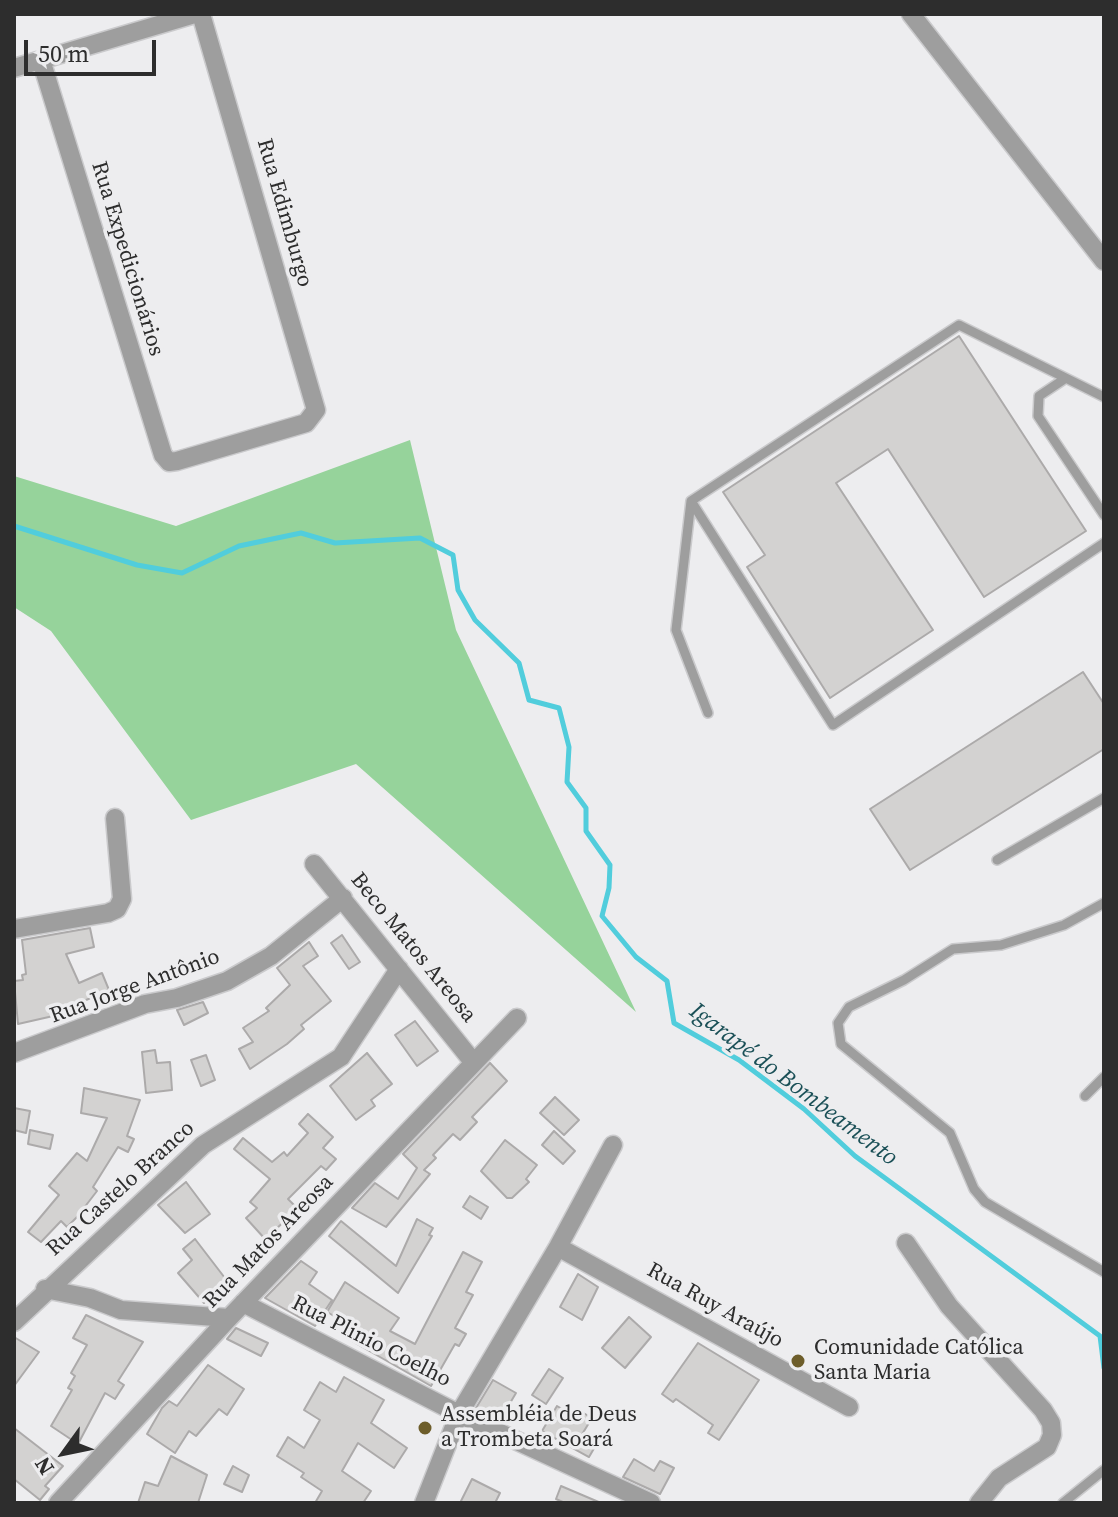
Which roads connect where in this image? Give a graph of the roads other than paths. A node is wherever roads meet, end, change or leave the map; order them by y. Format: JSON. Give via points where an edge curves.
{"nodes":[{"id":1,"x":198,"y":14,"type":"edge"},
{"id":2,"x":911,"y":14,"type":"edge"},
{"id":3,"x":41,"y":60,"type":"junction"},
{"id":4,"x":14,"y":68,"type":"edge"},
{"id":5,"x":1104,"y":261,"type":"edge"},
{"id":6,"x":1063,"y":380,"type":"junction"},
{"id":7,"x":1104,"y":397,"type":"edge"},
{"id":8,"x":177,"y":461,"type":"joint"},
{"id":9,"x":691,"y":501,"type":"junction"},
{"id":10,"x":1104,"y":515,"type":"edge"},
{"id":11,"x":1103,"y":547,"type":"edge"},
{"id":12,"x":708,"y":713,"type":"dead end"},
{"id":13,"x":1104,"y":798,"type":"edge"},
{"id":14,"x":115,"y":818,"type":"dead end"},
{"id":15,"x":997,"y":860,"type":"dead end"},
{"id":16,"x":314,"y":864,"type":"dead end"},
{"id":17,"x":343,"y":898,"type":"junction"},
{"id":18,"x":1104,"y":903,"type":"edge"},
{"id":19,"x":14,"y":929,"type":"edge"},
{"id":20,"x":399,"y":969,"type":"junction"},
{"id":21,"x":517,"y":1018,"type":"dead end"},
{"id":22,"x":14,"y":1053,"type":"edge"},
{"id":23,"x":474,"y":1063,"type":"junction"},
{"id":24,"x":1104,"y":1077,"type":"edge"},
{"id":25,"x":1085,"y":1096,"type":"dead end"},
{"id":26,"x":613,"y":1145,"type":"dead end"},
{"id":27,"x":906,"y":1243,"type":"dead end"},
{"id":28,"x":558,"y":1247,"type":"junction"},
{"id":29,"x":1104,"y":1272,"type":"edge"},
{"id":30,"x":45,"y":1289,"type":"junction"},
{"id":31,"x":243,"y":1303,"type":"junction"},
{"id":32,"x":229,"y":1318,"type":"junction"},
{"id":33,"x":14,"y":1322,"type":"edge"},
{"id":34,"x":849,"y":1407,"type":"dead end"},
{"id":35,"x":459,"y":1414,"type":"junction"},
{"id":36,"x":1104,"y":1470,"type":"edge"},
{"id":37,"x":58,"y":1503,"type":"edge"},
{"id":38,"x":424,"y":1503,"type":"edge"},
{"id":39,"x":651,"y":1503,"type":"edge"},
{"id":40,"x":979,"y":1503,"type":"edge"},
{"id":41,"x":1063,"y":1503,"type":"edge"}],
"edges":[{"from":1,"to":3,"type":"street"},
{"from":1,"to":8,"type":"street","name":"Rua Edimburgo","via":[[316,410],[306,423]]},
{"from":2,"to":5,"type":"street"},
{"from":3,"to":4,"type":"street"},
{"from":3,"to":8,"type":"street","name":"Rua Expedicionários","via":[[163,455],[169,462]]},
{"from":6,"to":7,"type":"lane"},
{"from":6,"to":9,"type":"lane","via":[[959,325]]},
{"from":6,"to":10,"type":"lane","via":[[1039,396],[1038,416]]},
{"from":9,"to":11,"type":"lane","via":[[833,725]]},
{"from":9,"to":12,"type":"lane","via":[[676,630]]},
{"from":13,"to":15,"type":"lane"},
{"from":14,"to":19,"type":"street","via":[[122,899],[117,909]]},
{"from":16,"to":17,"type":"street","name":"Beco Matos Areosa"},
{"from":17,"to":20,"type":"street","name":"Beco Matos Areosa"},
{"from":17,"to":22,"type":"street","name":"Rua Jorge Antônio","via":[[271,956],[227,981],[145,1004]]},
{"from":18,"to":29,"type":"lane","via":[[1064,925],[1001,945],[953,949],[849,1007],[838,1023],[841,1044],[950,1133],[985,1202]]},
{"from":20,"to":23,"type":"street","name":"Beco Matos Areosa"},
{"from":20,"to":30,"type":"street","name":"Rua Castelo Branco","via":[[341,1057],[203,1145]]},
{"from":21,"to":23,"type":"street","name":"Rua Matos Areosa"},
{"from":23,"to":31,"type":"street","name":"Rua Matos Areosa"},
{"from":24,"to":25,"type":"lane"},
{"from":26,"to":28,"type":"street"},
{"from":27,"to":40,"type":"street","via":[[959,1318],[1051,1423],[1047,1447],[999,1478]]},
{"from":28,"to":34,"type":"street","name":"Rua Ruy Araújo"},
{"from":28,"to":35,"type":"street"},
{"from":30,"to":32,"type":"street","via":[[121,1310]]},
{"from":30,"to":33,"type":"street","name":"Rua Castelo Branco"},
{"from":31,"to":32,"type":"street","name":"Rua Matos Areosa"},
{"from":31,"to":35,"type":"street","name":"Rua Plinio Coelho"},
{"from":32,"to":37,"type":"street","name":"Rua Matos Areosa"},
{"from":35,"to":38,"type":"street"},
{"from":35,"to":39,"type":"street","name":"Rua Plinio Coelho"},
{"from":36,"to":41,"type":"lane"}]}
